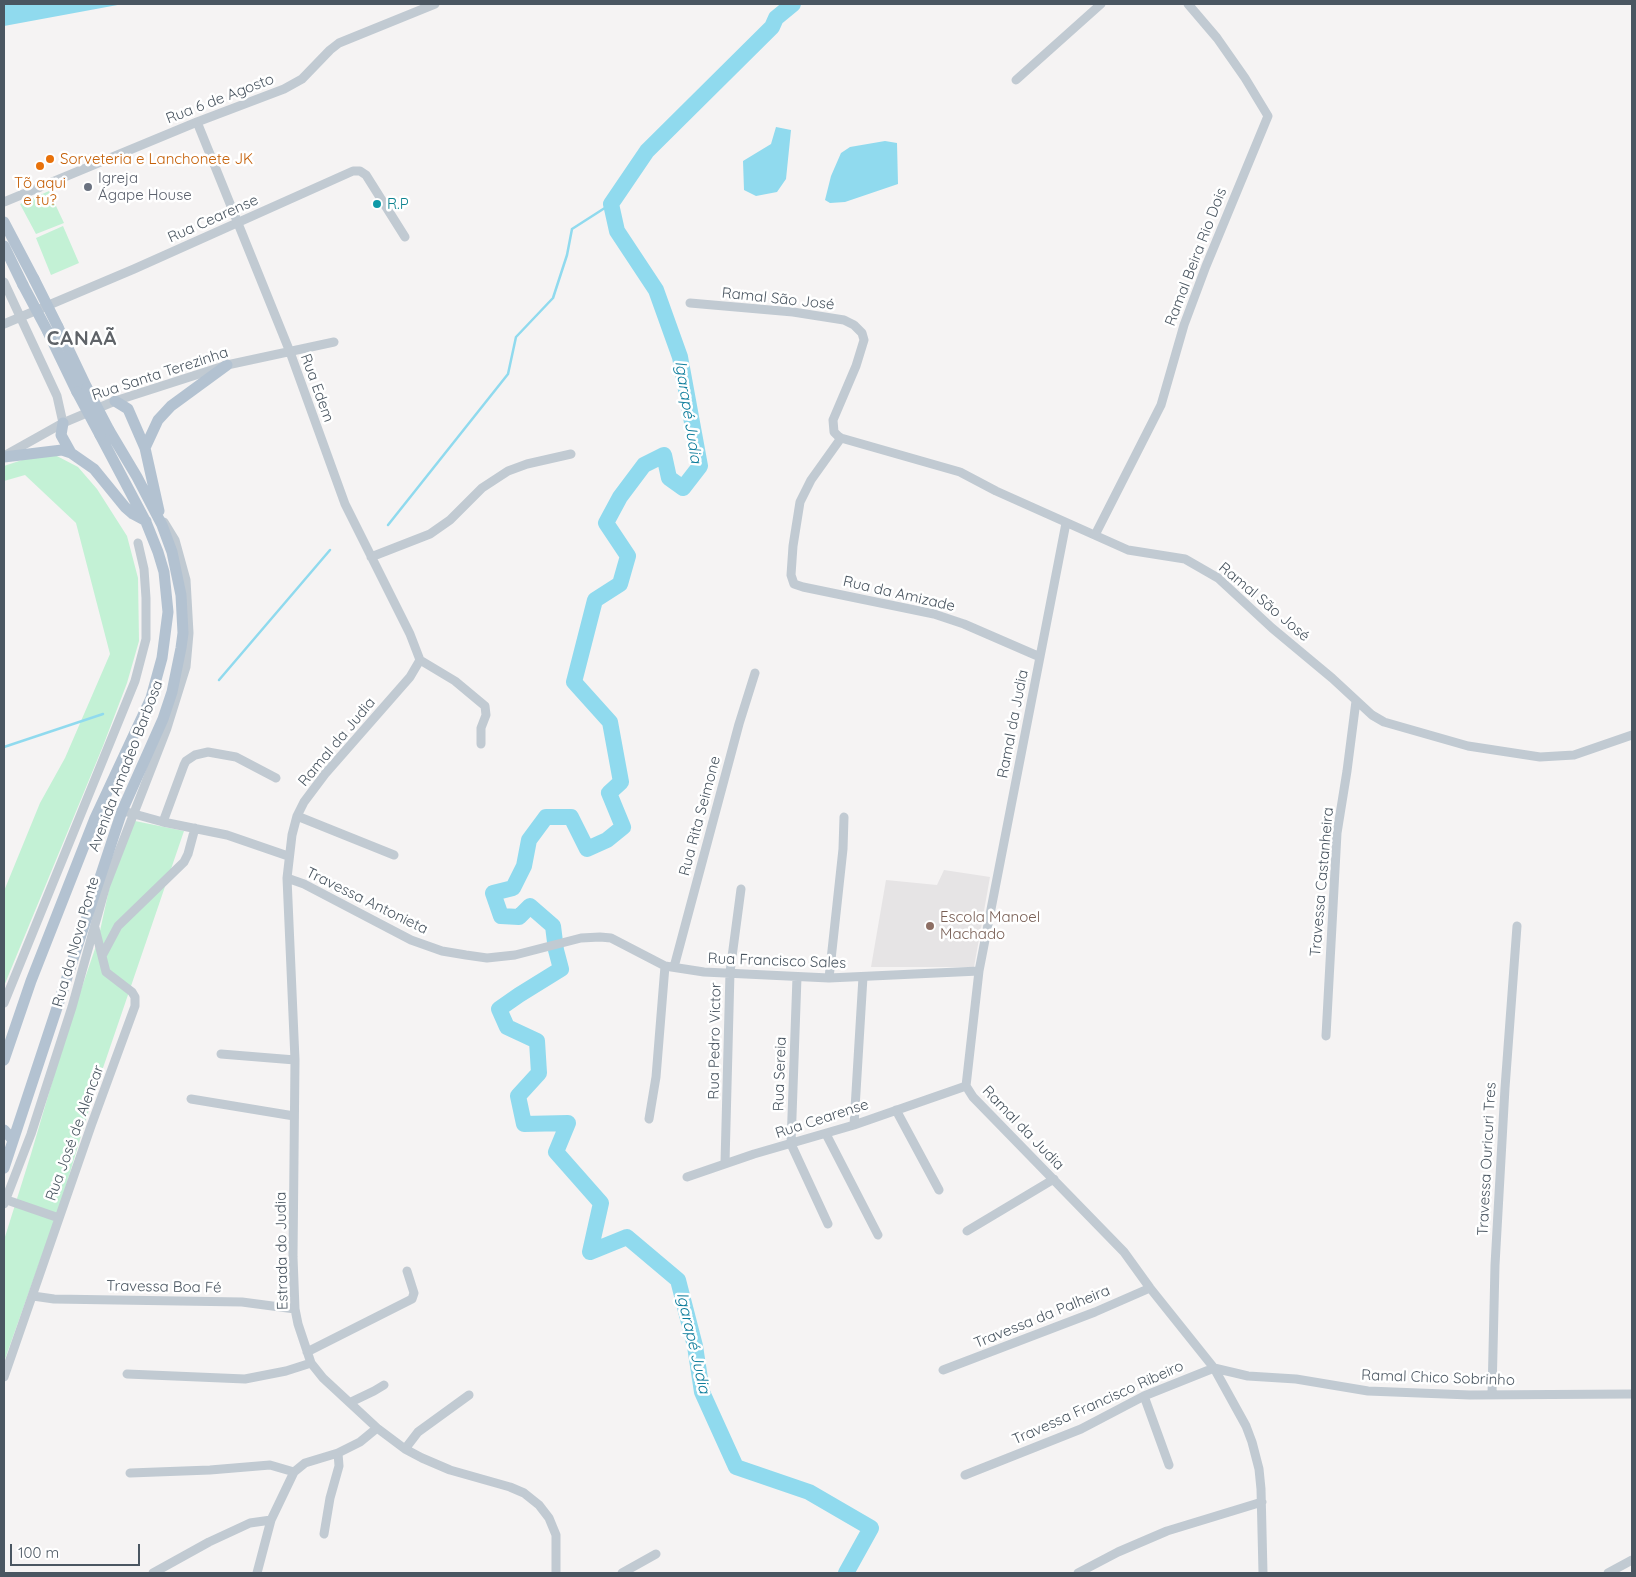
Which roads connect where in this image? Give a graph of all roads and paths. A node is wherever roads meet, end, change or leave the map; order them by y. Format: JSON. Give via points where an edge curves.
{"nodes":[{"id":1,"x":435,"y":4,"type":"edge"},
{"id":2,"x":1101,"y":4,"type":"edge"},
{"id":3,"x":1188,"y":4,"type":"edge"},
{"id":4,"x":1016,"y":80,"type":"dead end"},
{"id":5,"x":197,"y":122,"type":"junction"},
{"id":6,"x":4,"y":202,"type":"edge"},
{"id":7,"x":4,"y":222,"type":"edge"},
{"id":8,"x":237,"y":224,"type":"junction"},
{"id":9,"x":404,"y":237,"type":"dead end"},
{"id":10,"x":4,"y":246,"type":"edge"},
{"id":11,"x":4,"y":282,"type":"edge"},
{"id":12,"x":690,"y":303,"type":"dead end"},
{"id":13,"x":20,"y":317,"type":"junction"},
{"id":14,"x":4,"y":324,"type":"edge"},
{"id":15,"x":53,"y":330,"type":"junction"},
{"id":16,"x":334,"y":342,"type":"dead end"},
{"id":17,"x":290,"y":352,"type":"junction"},
{"id":18,"x":227,"y":365,"type":"junction"},
{"id":19,"x":115,"y":401,"type":"junction"},
{"id":20,"x":63,"y":423,"type":"junction"},
{"id":21,"x":104,"y":432,"type":"junction"},
{"id":22,"x":841,"y":438,"type":"junction"},
{"id":23,"x":145,"y":448,"type":"junction"},
{"id":24,"x":71,"y":453,"type":"junction"},
{"id":25,"x":571,"y":454,"type":"dead end"},
{"id":26,"x":4,"y":456,"type":"edge"},
{"id":27,"x":161,"y":521,"type":"junction"},
{"id":28,"x":146,"y":522,"type":"junction"},
{"id":29,"x":1066,"y":523,"type":"junction"},
{"id":30,"x":1095,"y":534,"type":"junction"},
{"id":31,"x":138,"y":543,"type":"dead end"},
{"id":32,"x":371,"y":557,"type":"junction"},
{"id":33,"x":1040,"y":657,"type":"junction"},
{"id":34,"x":420,"y":660,"type":"junction"},
{"id":35,"x":755,"y":672,"type":"dead end"},
{"id":36,"x":1356,"y":702,"type":"junction"},
{"id":37,"x":1632,"y":735,"type":"edge"},
{"id":38,"x":481,"y":744,"type":"dead end"},
{"id":39,"x":276,"y":778,"type":"dead end"},
{"id":40,"x":127,"y":812,"type":"junction"},
{"id":41,"x":297,"y":816,"type":"junction"},
{"id":42,"x":844,"y":817,"type":"dead end"},
{"id":43,"x":163,"y":822,"type":"junction"},
{"id":44,"x":195,"y":828,"type":"junction"},
{"id":45,"x":394,"y":855,"type":"dead end"},
{"id":46,"x":288,"y":856,"type":"junction"},
{"id":47,"x":287,"y":878,"type":"junction"},
{"id":48,"x":740,"y":889,"type":"dead end"},
{"id":49,"x":90,"y":907,"type":"junction"},
{"id":50,"x":1517,"y":926,"type":"dead end"},
{"id":51,"x":95,"y":927,"type":"junction"},
{"id":52,"x":581,"y":938,"type":"joint"},
{"id":53,"x":102,"y":956,"type":"junction"},
{"id":54,"x":669,"y":967,"type":"junction"},
{"id":55,"x":979,"y":971,"type":"junction"},
{"id":56,"x":730,"y":972,"type":"junction"},
{"id":57,"x":797,"y":977,"type":"junction"},
{"id":58,"x":829,"y":978,"type":"junction"},
{"id":59,"x":864,"y":978,"type":"junction"},
{"id":60,"x":4,"y":1003,"type":"edge"},
{"id":61,"x":1326,"y":1036,"type":"dead end"},
{"id":62,"x":221,"y":1054,"type":"dead end"},
{"id":63,"x":4,"y":1060,"type":"edge"},
{"id":64,"x":295,"y":1060,"type":"junction"},
{"id":65,"x":966,"y":1086,"type":"junction"},
{"id":66,"x":192,"y":1099,"type":"dead end"},
{"id":67,"x":896,"y":1110,"type":"junction"},
{"id":68,"x":294,"y":1116,"type":"junction"},
{"id":69,"x":649,"y":1119,"type":"dead end"},
{"id":70,"x":854,"y":1125,"type":"junction"},
{"id":71,"x":4,"y":1130,"type":"edge"},
{"id":72,"x":826,"y":1134,"type":"junction"},
{"id":73,"x":13,"y":1140,"type":"junction"},
{"id":74,"x":791,"y":1144,"type":"junction"},
{"id":75,"x":725,"y":1163,"type":"junction"},
{"id":76,"x":4,"y":1168,"type":"edge"},
{"id":77,"x":687,"y":1177,"type":"dead end"},
{"id":78,"x":1054,"y":1179,"type":"junction"},
{"id":79,"x":939,"y":1190,"type":"dead end"},
{"id":80,"x":4,"y":1201,"type":"edge"},
{"id":81,"x":59,"y":1218,"type":"junction"},
{"id":82,"x":828,"y":1224,"type":"dead end"},
{"id":83,"x":967,"y":1231,"type":"dead end"},
{"id":84,"x":878,"y":1235,"type":"dead end"},
{"id":85,"x":407,"y":1271,"type":"dead end"},
{"id":86,"x":1150,"y":1288,"type":"junction"},
{"id":87,"x":33,"y":1296,"type":"junction"},
{"id":88,"x":295,"y":1309,"type":"junction"},
{"id":89,"x":307,"y":1352,"type":"junction"},
{"id":90,"x":311,"y":1363,"type":"junction"},
{"id":91,"x":1214,"y":1368,"type":"junction"},
{"id":92,"x":943,"y":1370,"type":"dead end"},
{"id":93,"x":127,"y":1374,"type":"dead end"},
{"id":94,"x":4,"y":1377,"type":"edge"},
{"id":95,"x":384,"y":1385,"type":"dead end"},
{"id":96,"x":1492,"y":1394,"type":"junction"},
{"id":97,"x":1632,"y":1394,"type":"edge"},
{"id":98,"x":469,"y":1395,"type":"dead end"},
{"id":99,"x":1144,"y":1396,"type":"junction"},
{"id":100,"x":351,"y":1402,"type":"junction"},
{"id":101,"x":377,"y":1428,"type":"junction"},
{"id":102,"x":405,"y":1449,"type":"junction"},
{"id":103,"x":338,"y":1453,"type":"junction"},
{"id":104,"x":1169,"y":1465,"type":"dead end"},
{"id":105,"x":294,"y":1472,"type":"junction"},
{"id":106,"x":130,"y":1473,"type":"dead end"},
{"id":107,"x":965,"y":1475,"type":"dead end"},
{"id":108,"x":1262,"y":1502,"type":"junction"},
{"id":109,"x":271,"y":1520,"type":"junction"},
{"id":110,"x":324,"y":1534,"type":"dead end"},
{"id":111,"x":656,"y":1554,"type":"dead end"},
{"id":112,"x":1632,"y":1560,"type":"edge"},
{"id":113,"x":558,"y":1572,"type":"edge"},
{"id":114,"x":153,"y":1573,"type":"edge"},
{"id":115,"x":257,"y":1573,"type":"edge"},
{"id":116,"x":622,"y":1573,"type":"edge"},
{"id":117,"x":1078,"y":1573,"type":"edge"},
{"id":118,"x":1263,"y":1573,"type":"edge"},
{"id":119,"x":1608,"y":1573,"type":"edge"}],
"edges":[{"from":1,"to":5,"type":"street","name":"Rua 6 de Agosto","via":[[339,44],[294,84]]},
{"from":2,"to":4,"type":"street"},
{"from":3,"to":30,"type":"street","name":"Ramal Beira Rio Dois","via":[[1217,38],[1268,116],[1184,325],[1161,405]]},
{"from":5,"to":6,"type":"street","name":"Rua 6 de Agosto"},
{"from":5,"to":8,"type":"street","name":"Rua Edem"},
{"from":7,"to":15,"type":"main road","name":"Avenida Amadeo Barbosa","bridge":true,"via":[[34,279]]},
{"from":8,"to":9,"type":"street","name":"Rua Cearense","via":[[345,174],[360,171],[366,175]]},
{"from":8,"to":13,"type":"street","name":"Rua Cearense"},
{"from":8,"to":17,"type":"street","name":"Rua Edem"},
{"from":10,"to":15,"type":"main road","name":"Avenida Amadeo Barbosa","bridge":true,"via":[[23,285]]},
{"from":11,"to":13,"type":"street"},
{"from":12,"to":22,"type":"street","name":"Ramal São José","via":[[793,312],[844,320],[854,325],[864,340],[835,414],[834,432]]},
{"from":13,"to":14,"type":"street","name":"Rua Cearense"},
{"from":13,"to":20,"type":"street","via":[[56,396]]},
{"from":15,"to":21,"type":"main road","name":"Avenida Amadeo Barbosa","bridge":true},
{"from":16,"to":17,"type":"street","name":"Rua Santa Terezinha"},
{"from":17,"to":18,"type":"street","name":"Rua Santa Terezinha"},
{"from":17,"to":32,"type":"street","name":"Rua Edem","via":[[345,504]]},
{"from":18,"to":19,"type":"street","name":"Rua Santa Terezinha"},
{"from":18,"to":23,"type":"main road","via":[[171,406],[158,420]]},
{"from":19,"to":20,"type":"street","name":"Rua Santa Terezinha"},
{"from":19,"to":23,"type":"main road","via":[[128,409]]},
{"from":20,"to":24,"type":"main road","via":[[61,435]]},
{"from":20,"to":26,"type":"street","name":"Rua Santa Terezinha"},
{"from":21,"to":27,"type":"main road","name":"Avenida Amadeo Barbosa","via":[[138,477]]},
{"from":21,"to":28,"type":"main road","name":"Avenida Amadeo Barbosa"},
{"from":22,"to":29,"type":"street","name":"Ramal São José","via":[[960,472]]},
{"from":22,"to":33,"type":"street","name":"Rua da Amizade","via":[[802,496],[795,531],[792,581],[798,586],[934,614]]},
{"from":23,"to":27,"type":"main road"},
{"from":24,"to":26,"type":"main road","via":[[62,450]]},
{"from":24,"to":28,"type":"main road","via":[[94,469],[126,507]]},
{"from":25,"to":32,"type":"street","via":[[508,471],[482,488],[450,520],[430,534]]},
{"from":27,"to":40,"type":"main road","name":"Avenida Amadeo Barbosa","via":[[172,552],[181,595],[181,648],[163,719]]},
{"from":28,"to":63,"type":"main road","name":"Avenida Amadeo Barbosa","via":[[164,572],[168,612],[162,658],[151,698],[92,827],[31,981]]},
{"from":29,"to":30,"type":"street","name":"Ramal São José"},
{"from":29,"to":33,"type":"street","name":"Ramal da Judia"},
{"from":30,"to":36,"type":"street","name":"Ramal São José","via":[[1128,550],[1185,559],[1218,578]]},
{"from":31,"to":60,"type":"street","via":[[144,569],[146,639],[135,681]]},
{"from":32,"to":34,"type":"street","name":"Rua Edem"},
{"from":33,"to":55,"type":"street","name":"Ramal da Judia"},
{"from":34,"to":38,"type":"street","via":[[456,682],[485,706]]},
{"from":34,"to":41,"type":"street","name":"Ramal da Judia","via":[[410,677],[325,774]]},
{"from":35,"to":54,"type":"street","name":"Rua Rita Seimone"},
{"from":36,"to":37,"type":"street","name":"Ramal São José","via":[[1372,715],[1398,727],[1468,746],[1540,757],[1574,755]]},
{"from":36,"to":61,"type":"street","name":"Travessa Castanheira","via":[[1336,833]]},
{"from":39,"to":43,"type":"street","via":[[236,757],[208,752],[195,755],[184,765]]},
{"from":40,"to":43,"type":"street"},
{"from":40,"to":49,"type":"main road","name":"Avenida Amadeo Barbosa"},
{"from":40,"to":51,"type":"street","name":"Rua da Nova Ponte"},
{"from":41,"to":45,"type":"street"},
{"from":41,"to":46,"type":"street","name":"Ramal da Judia"},
{"from":42,"to":58,"type":"street"},
{"from":43,"to":44,"type":"street"},
{"from":44,"to":46,"type":"street","via":[[244,840]]},
{"from":44,"to":53,"type":"street","via":[[184,862],[118,926]]},
{"from":46,"to":47,"type":"street","name":"Ramal da Judia"},
{"from":47,"to":52,"type":"street","name":"Travessa Antonieta","via":[[411,940],[442,951],[487,958],[515,955]]},
{"from":47,"to":64,"type":"street","name":"Estrada do Judia"},
{"from":48,"to":56,"type":"street","name":"Rua Pedro Victor"},
{"from":49,"to":51,"type":"street","name":"Rua José de Alencar"},
{"from":49,"to":73,"type":"main road","name":"Avenida Amadeo Barbosa"},
{"from":50,"to":96,"type":"street","name":"Travessa Ouricuri Tres","via":[[1497,1235]]},
{"from":51,"to":53,"type":"street","name":"Rua José de Alencar"},
{"from":51,"to":80,"type":"street","name":"Rua da Nova Ponte","via":[[31,1134]]},
{"from":52,"to":54,"type":"street","name":"Rua Francisco Sales","via":[[611,938]]},
{"from":53,"to":81,"type":"street","name":"Rua José de Alencar","via":[[106,972],[135,996],[135,1006]]},
{"from":54,"to":56,"type":"street","name":"Rua Francisco Sales"},
{"from":54,"to":69,"type":"street"},
{"from":55,"to":59,"type":"street","name":"Rua Francisco Sales"},
{"from":55,"to":65,"type":"street","name":"Ramal da Judia"},
{"from":56,"to":57,"type":"street","name":"Rua Francisco Sales"},
{"from":56,"to":75,"type":"street","name":"Rua Pedro Victor"},
{"from":57,"to":58,"type":"street","name":"Rua Francisco Sales"},
{"from":57,"to":74,"type":"street","name":"Rua Sereia"},
{"from":58,"to":59,"type":"street","name":"Rua Francisco Sales"},
{"from":59,"to":70,"type":"street"},
{"from":62,"to":64,"type":"street"},
{"from":64,"to":68,"type":"street","name":"Estrada do Judia"},
{"from":65,"to":67,"type":"street","name":"Rua Cearense"},
{"from":65,"to":78,"type":"street","name":"Ramal da Judia"},
{"from":66,"to":68,"type":"street"},
{"from":67,"to":70,"type":"street","name":"Rua Cearense"},
{"from":67,"to":79,"type":"street"},
{"from":68,"to":88,"type":"street","name":"Estrada do Judia","via":[[292,1257]]},
{"from":70,"to":72,"type":"street","name":"Rua Cearense"},
{"from":71,"to":73,"type":"main road"},
{"from":72,"to":74,"type":"street","name":"Rua Cearense"},
{"from":72,"to":84,"type":"street"},
{"from":73,"to":76,"type":"main road","name":"Avenida Amadeo Barbosa"},
{"from":74,"to":75,"type":"street","name":"Rua Cearense"},
{"from":74,"to":82,"type":"street","name":"Rua Sereia"},
{"from":75,"to":77,"type":"street","name":"Rua Cearense"},
{"from":78,"to":83,"type":"street"},
{"from":78,"to":86,"type":"street","name":"Ramal da Judia","via":[[1124,1252]]},
{"from":80,"to":81,"type":"street"},
{"from":81,"to":87,"type":"street","name":"Rua José de Alencar"},
{"from":85,"to":89,"type":"street","via":[[414,1293],[412,1299]]},
{"from":86,"to":91,"type":"street","name":"Ramal da Judia"},
{"from":86,"to":92,"type":"street","name":"Travessa da Palheira"},
{"from":87,"to":88,"type":"street","name":"Travessa Boa Fé","via":[[242,1302]]},
{"from":87,"to":94,"type":"street","name":"Rua José de Alencar"},
{"from":88,"to":89,"type":"street","name":"Estrada do Judia"},
{"from":89,"to":90,"type":"street","name":"Estrada do Judia"},
{"from":90,"to":93,"type":"street","via":[[245,1379]]},
{"from":90,"to":100,"type":"street","name":"Estrada do Judia"},
{"from":91,"to":96,"type":"street","name":"Ramal Chico Sobrinho","via":[[1248,1376],[1296,1379],[1368,1391]]},
{"from":91,"to":99,"type":"street","name":"Travessa Francisco Ribeiro"},
{"from":91,"to":108,"type":"street","name":"Ramal da Judia","via":[[1252,1442]]},
{"from":95,"to":100,"type":"street"},
{"from":96,"to":97,"type":"street","name":"Ramal Chico Sobrinho"},
{"from":98,"to":102,"type":"street","via":[[418,1432]]},
{"from":99,"to":104,"type":"street"},
{"from":99,"to":107,"type":"street","name":"Travessa Francisco Ribeiro","via":[[1080,1429]]},
{"from":100,"to":101,"type":"street","name":"Estrada do Judia"},
{"from":101,"to":102,"type":"street","name":"Estrada do Judia"},
{"from":101,"to":103,"type":"street","via":[[360,1442]]},
{"from":102,"to":113,"type":"street","name":"Estrada do Judia","via":[[450,1470],[524,1493],[539,1505],[550,1518],[556,1535]]},
{"from":103,"to":105,"type":"street","via":[[304,1463]]},
{"from":103,"to":110,"type":"street"},
{"from":105,"to":106,"type":"street","via":[[270,1465]]},
{"from":105,"to":109,"type":"street"},
{"from":108,"to":117,"type":"street","via":[[1167,1531]]},
{"from":108,"to":118,"type":"street","name":"Ramal da Judia"},
{"from":109,"to":114,"type":"street","via":[[250,1523]]},
{"from":109,"to":115,"type":"street"},
{"from":111,"to":116,"type":"street"},
{"from":112,"to":119,"type":"street"}]}
